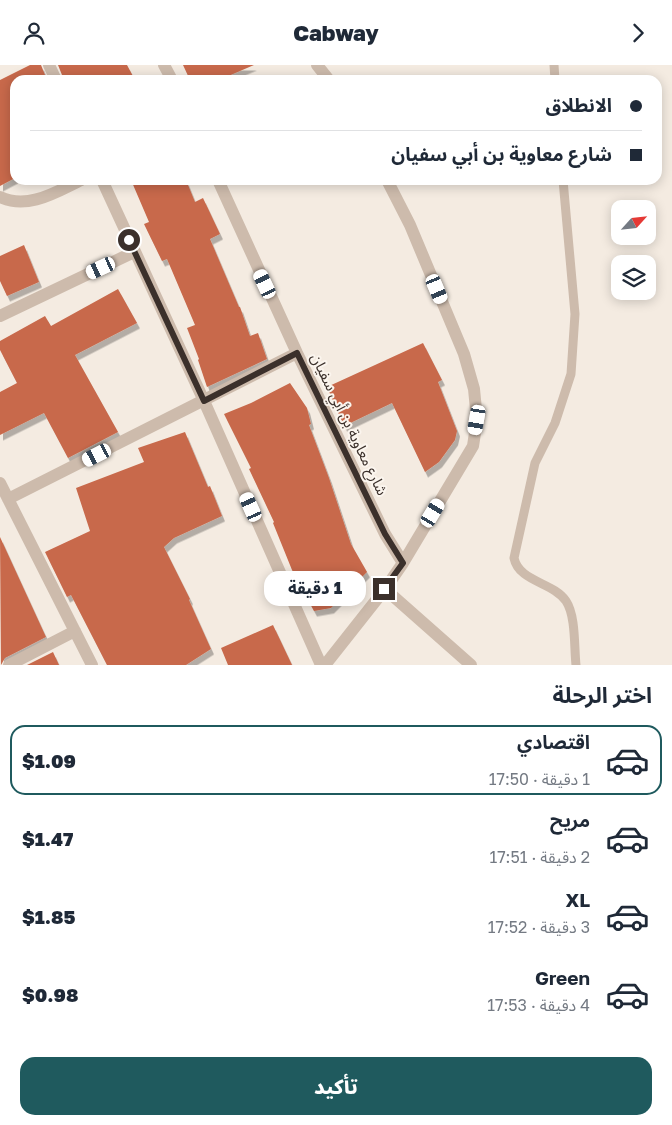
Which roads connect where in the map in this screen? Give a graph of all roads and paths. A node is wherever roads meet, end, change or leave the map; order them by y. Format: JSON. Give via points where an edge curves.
{"nodes":[{"id":1,"x":71,"y":185,"type":"edge"},
{"id":2,"x":104,"y":185,"type":"edge"},
{"id":3,"x":220,"y":185,"type":"edge"},
{"id":4,"x":390,"y":185,"type":"edge"},
{"id":5,"x":563,"y":185,"type":"edge"},
{"id":6,"x":0,"y":197,"type":"edge"},
{"id":7,"x":134,"y":252,"type":"junction"},
{"id":8,"x":0,"y":315,"type":"edge"},
{"id":9,"x":297,"y":353,"type":"junction"},
{"id":10,"x":204,"y":401,"type":"junction"},
{"id":11,"x":0,"y":483,"type":"edge"},
{"id":12,"x":8,"y":499,"type":"junction"},
{"id":13,"x":403,"y":563,"type":"junction"},
{"id":14,"x":384,"y":589,"type":"junction"},
{"id":15,"x":75,"y":631,"type":"junction"},
{"id":16,"x":9,"y":665,"type":"edge"},
{"id":17,"x":92,"y":665,"type":"edge"},
{"id":18,"x":323,"y":665,"type":"edge"},
{"id":19,"x":471,"y":665,"type":"edge"},
{"id":20,"x":576,"y":665,"type":"edge"}],
"edges":[{"from":1,"to":6,"type":"street","via":[[47,197],[18,203]]},
{"from":2,"to":7,"type":"street"},
{"from":3,"to":9,"type":"street","name":"شارع معاوية بن أبي سفيان"},
{"from":4,"to":13,"type":"street","via":[[410,225],[464,354],[474,389],[477,420],[473,446]]},
{"from":5,"to":20,"type":"lane","via":[[575,314],[571,374],[555,423],[535,463],[514,558],[521,572],[561,595],[567,603],[572,617]]},
{"from":7,"to":8,"type":"street"},
{"from":7,"to":10,"type":"street"},
{"from":9,"to":10,"type":"street"},
{"from":9,"to":13,"type":"street","name":"شارع معاوية بن أبي سفيان","via":[[385,534]]},
{"from":10,"to":12,"type":"street"},
{"from":10,"to":18,"type":"street"},
{"from":11,"to":12,"type":"street"},
{"from":12,"to":15,"type":"street"},
{"from":13,"to":14,"type":"street"},
{"from":14,"to":18,"type":"street"},
{"from":14,"to":19,"type":"street"},
{"from":15,"to":16,"type":"street"},
{"from":15,"to":17,"type":"street"}]}
